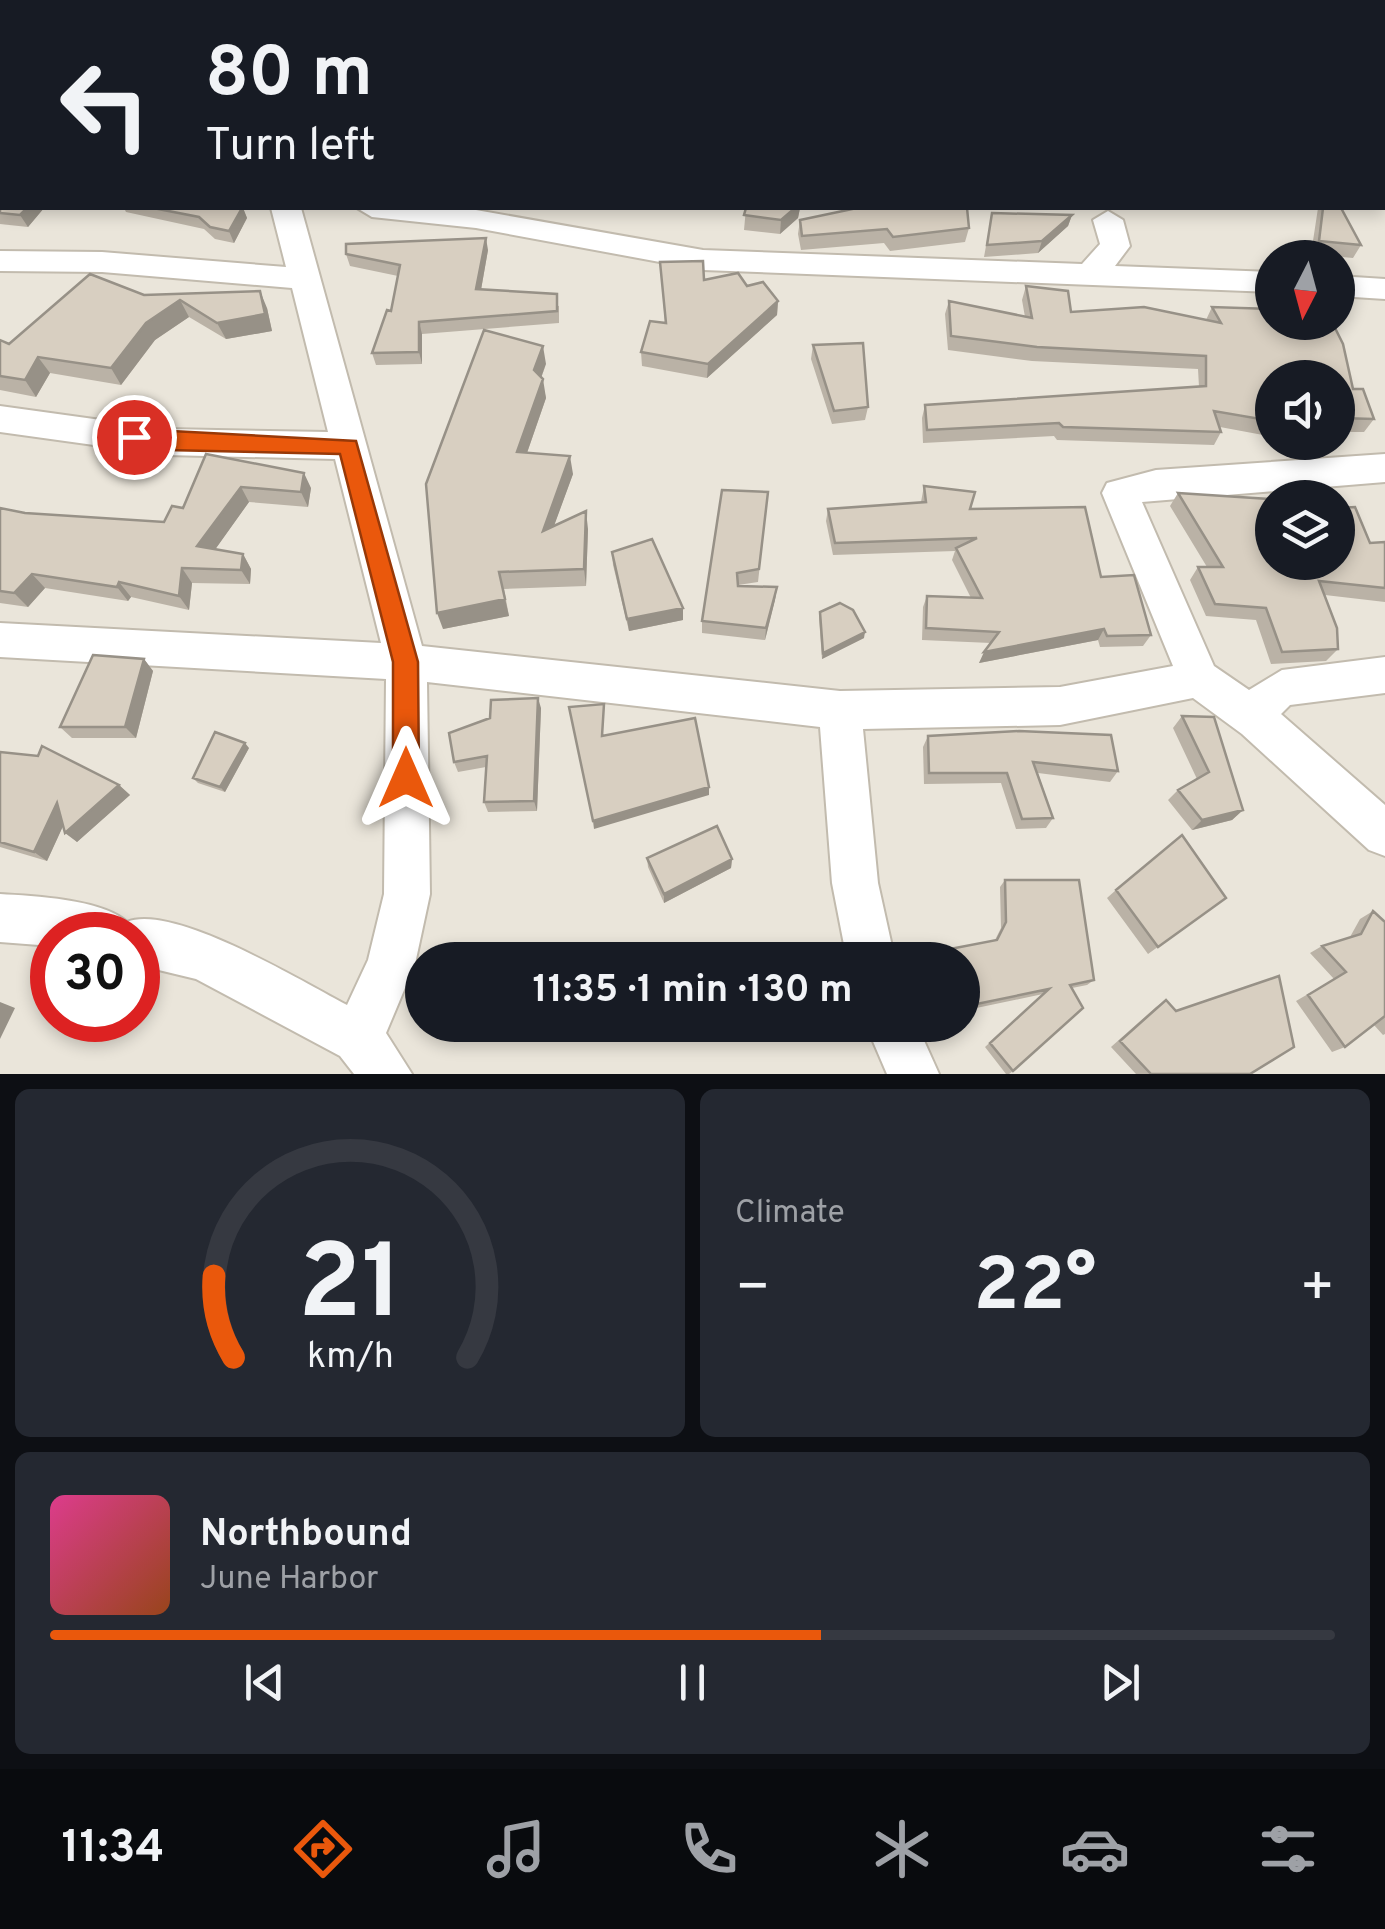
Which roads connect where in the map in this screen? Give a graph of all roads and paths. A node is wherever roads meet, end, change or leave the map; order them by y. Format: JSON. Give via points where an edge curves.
{"nodes":[{"id":1,"x":287,"y":210,"type":"edge"},
{"id":2,"x":389,"y":210,"type":"edge"},
{"id":3,"x":1108,"y":220,"type":"dead end"},
{"id":4,"x":0,"y":261,"type":"edge"},
{"id":5,"x":1087,"y":278,"type":"junction"},
{"id":6,"x":305,"y":279,"type":"junction"},
{"id":7,"x":1255,"y":282,"type":"edge"},
{"id":8,"x":1355,"y":287,"type":"edge"},
{"id":9,"x":1385,"y":289,"type":"edge"},
{"id":10,"x":0,"y":420,"type":"edge"},
{"id":11,"x":349,"y":446,"type":"junction"},
{"id":12,"x":1385,"y":468,"type":"edge"},
{"id":13,"x":0,"y":640,"type":"edge"},
{"id":14,"x":406,"y":662,"type":"junction"},
{"id":15,"x":1385,"y":675,"type":"edge"},
{"id":16,"x":1198,"y":679,"type":"junction"},
{"id":17,"x":840,"y":710,"type":"junction"},
{"id":18,"x":1257,"y":720,"type":"junction"},
{"id":19,"x":1385,"y":834,"type":"edge"},
{"id":20,"x":0,"y":918,"type":"edge"},
{"id":21,"x":30,"y":920,"type":"edge"},
{"id":22,"x":868,"y":942,"type":"edge"},
{"id":23,"x":160,"y":947,"type":"edge"},
{"id":24,"x":898,"y":1042,"type":"edge"},
{"id":25,"x":372,"y":1056,"type":"edge"},
{"id":26,"x":912,"y":1074,"type":"edge"}],
"edges":[{"from":1,"to":6,"type":"street"},
{"from":2,"to":5,"type":"street","via":[[704,260]]},
{"from":3,"to":5,"type":"street","via":[[1115,246]]},
{"from":4,"to":6,"type":"street","via":[[102,262]]},
{"from":5,"to":7,"type":"street"},
{"from":6,"to":11,"type":"street"},
{"from":8,"to":9,"type":"street"},
{"from":10,"to":11,"type":"street","via":[[166,442]]},
{"from":11,"to":14,"type":"street"},
{"from":12,"to":16,"type":"street","via":[[1156,484],[1120,493]]},
{"from":13,"to":14,"type":"street"},
{"from":14,"to":17,"type":"street"},
{"from":14,"to":25,"type":"street","via":[[407,894]]},
{"from":15,"to":18,"type":"street","via":[[1282,688],[1266,698]]},
{"from":16,"to":17,"type":"street","via":[[1060,706]]},
{"from":16,"to":18,"type":"street"},
{"from":17,"to":22,"type":"street","via":[[855,883]]},
{"from":18,"to":19,"type":"street"},
{"from":20,"to":21,"type":"street"},
{"from":23,"to":25,"type":"street","via":[[203,956]]},
{"from":24,"to":26,"type":"street"}]}
